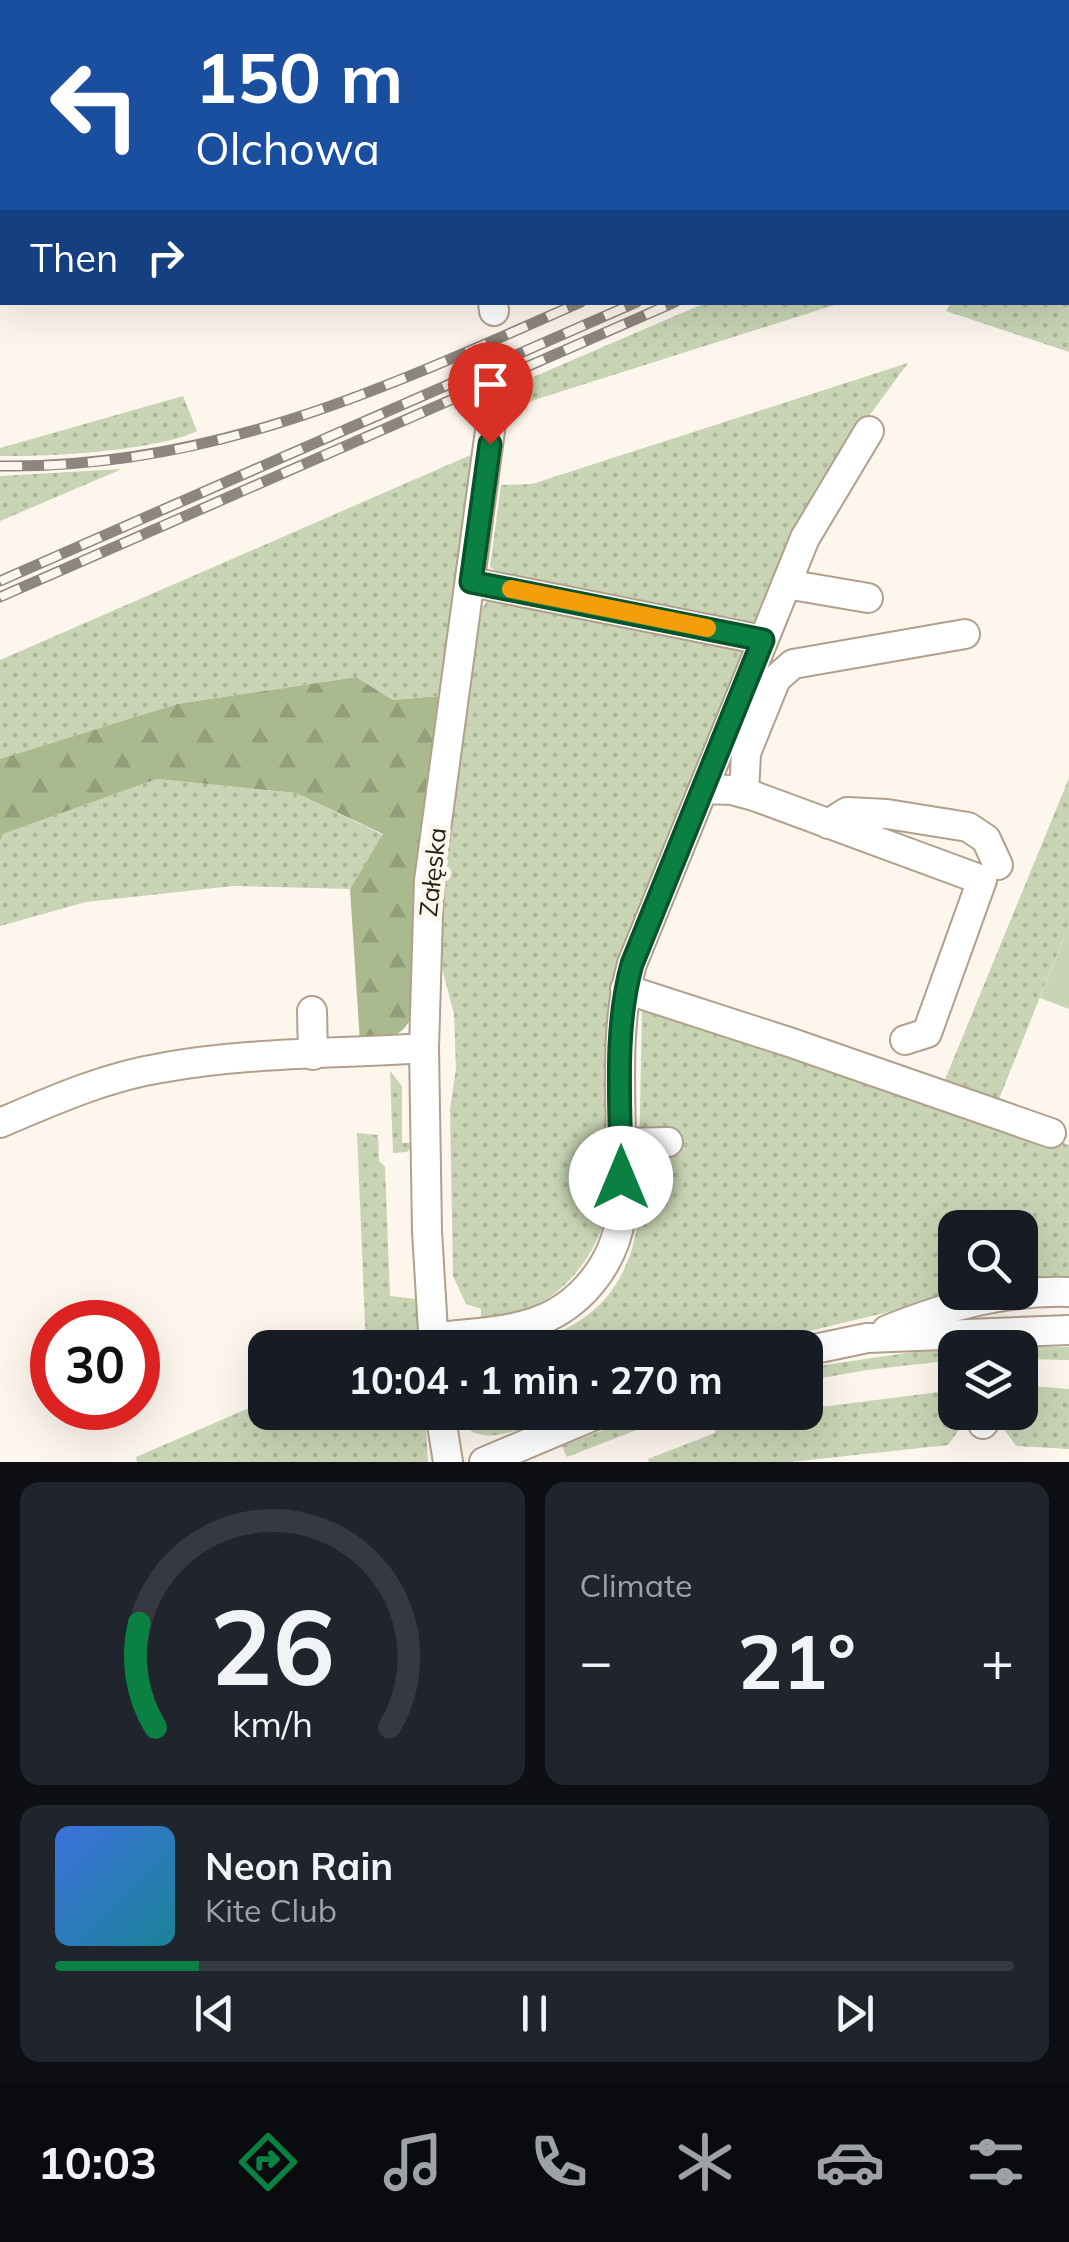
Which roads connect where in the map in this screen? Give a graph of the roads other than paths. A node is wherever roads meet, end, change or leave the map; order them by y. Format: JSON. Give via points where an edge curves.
{"nodes":[{"id":1,"x":494,"y":401,"type":"dead end"},
{"id":2,"x":869,"y":431,"type":"dead end"},
{"id":3,"x":471,"y":582,"type":"junction"},
{"id":4,"x":786,"y":584,"type":"junction"},
{"id":5,"x":868,"y":598,"type":"dead end"},
{"id":6,"x":965,"y":634,"type":"dead end"},
{"id":7,"x":763,"y":640,"type":"junction"},
{"id":8,"x":703,"y":789,"type":"junction"},
{"id":9,"x":744,"y":793,"type":"junction"},
{"id":10,"x":828,"y":824,"type":"junction"},
{"id":11,"x":998,"y":866,"type":"dead end"},
{"id":12,"x":625,"y":989,"type":"junction"},
{"id":13,"x":312,"y":1011,"type":"dead end"},
{"id":14,"x":905,"y":1040,"type":"dead end"},
{"id":15,"x":424,"y":1048,"type":"junction"},
{"id":16,"x":313,"y":1055,"type":"junction"},
{"id":17,"x":0,"y":1124,"type":"edge"},
{"id":18,"x":1050,"y":1133,"type":"dead end"},
{"id":19,"x":668,"y":1142,"type":"dead end"},
{"id":20,"x":621,"y":1143,"type":"junction"},
{"id":21,"x":1038,"y":1292,"type":"edge"},
{"id":22,"x":1069,"y":1292,"type":"edge"},
{"id":23,"x":939,"y":1310,"type":"edge"},
{"id":24,"x":433,"y":1330,"type":"edge"},
{"id":25,"x":497,"y":1330,"type":"edge"},
{"id":26,"x":1069,"y":1330,"type":"edge"},
{"id":27,"x":1038,"y":1334,"type":"edge"},
{"id":28,"x":867,"y":1338,"type":"junction"},
{"id":29,"x":938,"y":1339,"type":"edge"},
{"id":30,"x":823,"y":1347,"type":"edge"},
{"id":31,"x":443,"y":1430,"type":"edge"},
{"id":32,"x":560,"y":1430,"type":"edge"},
{"id":33,"x":448,"y":1462,"type":"edge"},
{"id":34,"x":484,"y":1462,"type":"edge"}],
"edges":[{"from":1,"to":3,"type":"street","name":"Załęska"},
{"from":2,"to":4,"type":"street","via":[[805,538]]},
{"from":3,"to":7,"type":"street"},
{"from":3,"to":15,"type":"street","name":"Załęska","via":[[429,881]]},
{"from":4,"to":5,"type":"street"},
{"from":4,"to":7,"type":"street"},
{"from":6,"to":9,"type":"street","via":[[793,664],[776,679],[746,753]]},
{"from":7,"to":8,"type":"street"},
{"from":8,"to":9,"type":"street"},
{"from":8,"to":12,"type":"street"},
{"from":9,"to":10,"type":"street"},
{"from":10,"to":11,"type":"street","via":[[847,812],[968,827],[986,839]]},
{"from":10,"to":14,"type":"street","via":[[982,880],[927,1033]]},
{"from":12,"to":18,"type":"street"},
{"from":12,"to":20,"type":"street"},
{"from":13,"to":16,"type":"street"},
{"from":15,"to":16,"type":"street"},
{"from":15,"to":24,"type":"street","name":"Załęska"},
{"from":16,"to":17,"type":"street","via":[[160,1068],[100,1083]]},
{"from":19,"to":20,"type":"street"},
{"from":20,"to":25,"type":"street","via":[[622,1214],[596,1278],[577,1298],[533,1323]]},
{"from":21,"to":22,"type":"street"},
{"from":23,"to":28,"type":"street"},
{"from":26,"to":27,"type":"street"},
{"from":28,"to":29,"type":"street"},
{"from":28,"to":30,"type":"street"},
{"from":31,"to":33,"type":"street"},
{"from":32,"to":34,"type":"street"}]}
